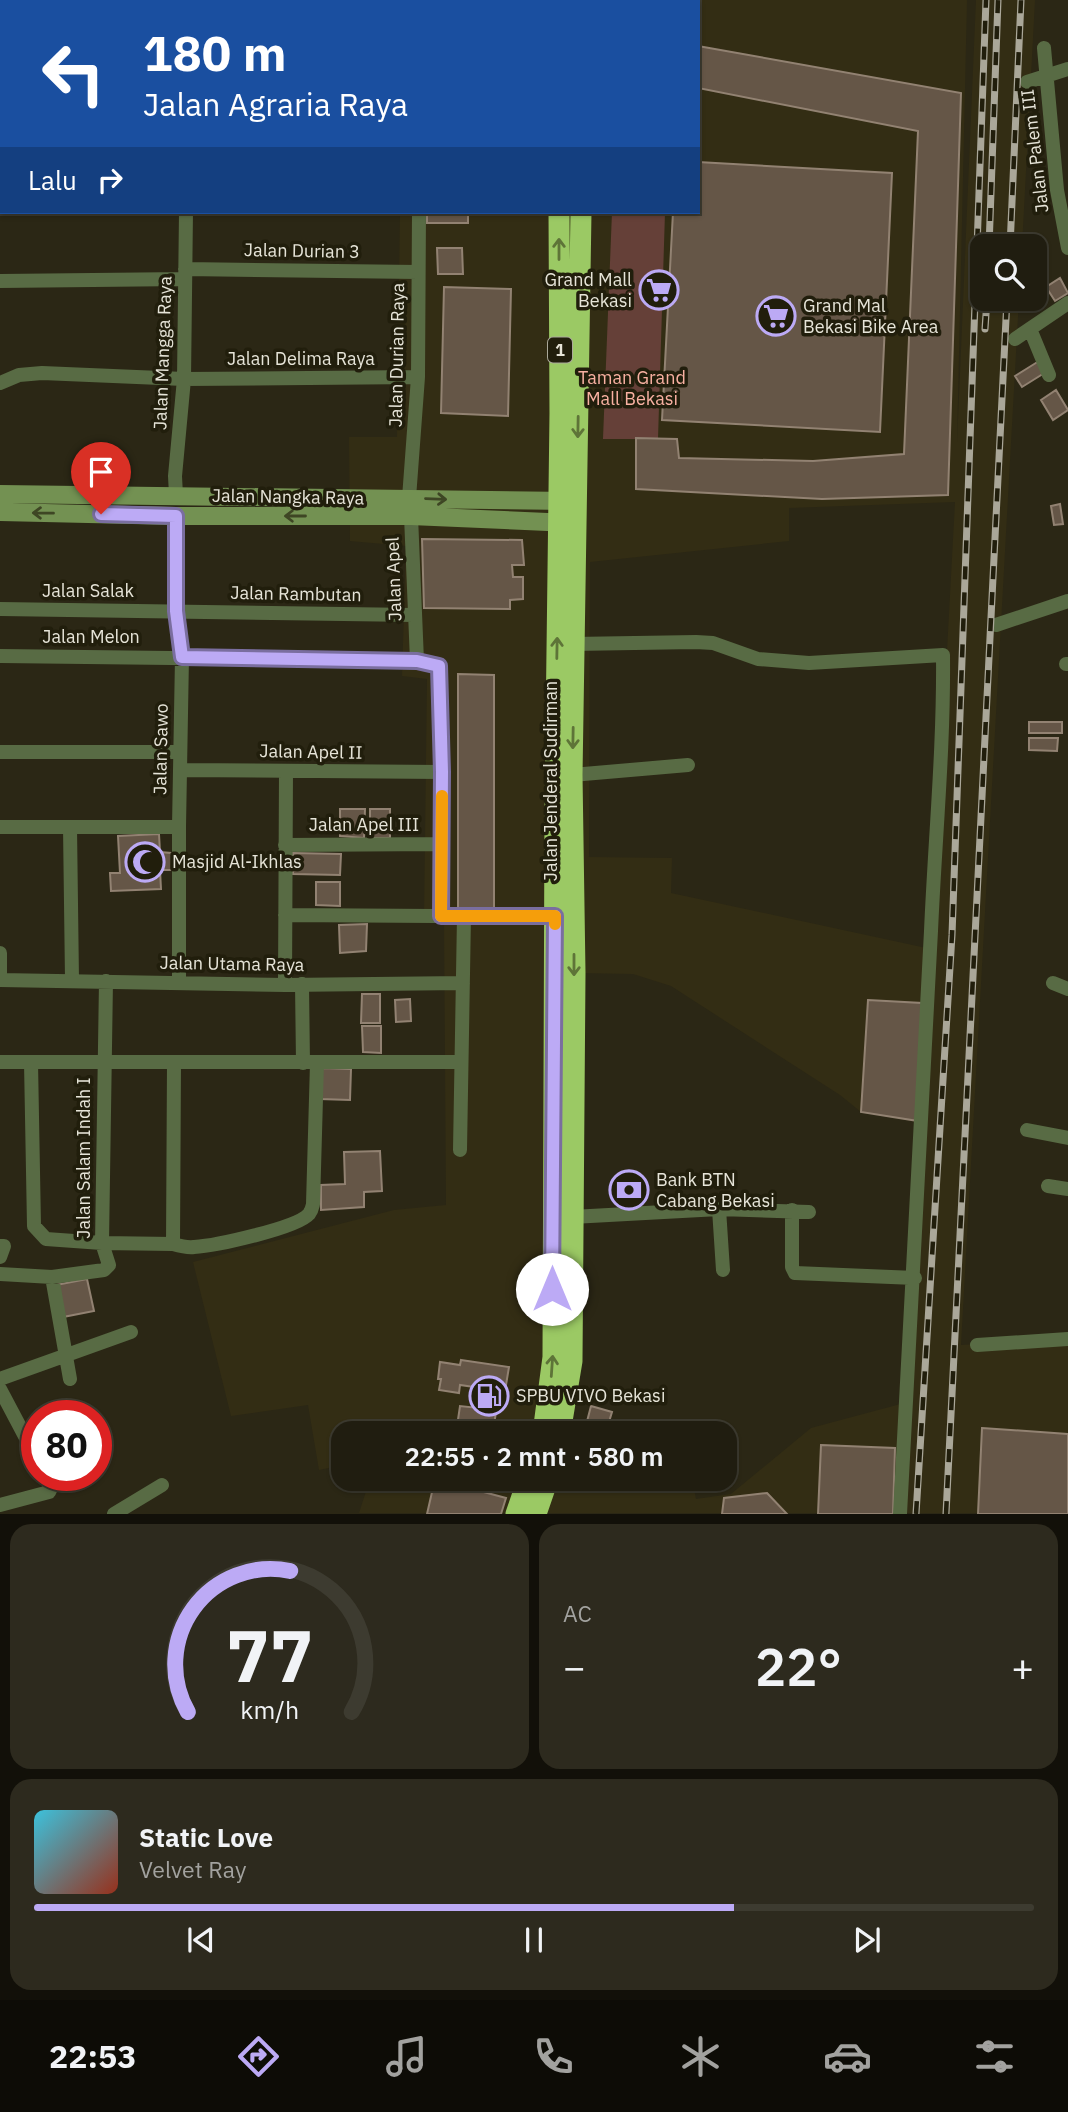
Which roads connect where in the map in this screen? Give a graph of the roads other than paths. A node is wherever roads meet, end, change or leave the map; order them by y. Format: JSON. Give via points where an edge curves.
{"nodes":[{"id":1,"x":1044,"y":48,"type":"dead end"},
{"id":2,"x":1068,"y":69,"type":"edge"},
{"id":3,"x":1046,"y":76,"type":"junction"},
{"id":4,"x":1027,"y":82,"type":"dead end"},
{"id":5,"x":186,"y":214,"type":"edge"},
{"id":6,"x":419,"y":214,"type":"edge"},
{"id":7,"x":559,"y":214,"type":"edge"},
{"id":8,"x":581,"y":214,"type":"edge"},
{"id":9,"x":1068,"y":248,"type":"edge"},
{"id":10,"x":418,"y":272,"type":"junction"},
{"id":11,"x":185,"y":274,"type":"junction"},
{"id":12,"x":0,"y":281,"type":"edge"},
{"id":13,"x":1068,"y":303,"type":"edge"},
{"id":14,"x":1030,"y":329,"type":"junction"},
{"id":15,"x":1015,"y":339,"type":"dead end"},
{"id":16,"x":1049,"y":375,"type":"dead end"},
{"id":17,"x":418,"y":377,"type":"junction"},
{"id":18,"x":184,"y":379,"type":"junction"},
{"id":19,"x":0,"y":383,"type":"edge"},
{"id":20,"x":0,"y":495,"type":"edge"},
{"id":21,"x":176,"y":495,"type":"junction"},
{"id":22,"x":269,"y":507,"type":"junction"},
{"id":23,"x":410,"y":507,"type":"junction"},
{"id":24,"x":0,"y":512,"type":"edge"},
{"id":25,"x":567,"y":512,"type":"junction"},
{"id":26,"x":176,"y":516,"type":"junction"},
{"id":27,"x":1068,"y":601,"type":"edge"},
{"id":28,"x":0,"y":609,"type":"edge"},
{"id":29,"x":176,"y":611,"type":"junction"},
{"id":30,"x":414,"y":615,"type":"junction"},
{"id":31,"x":996,"y":625,"type":"dead end"},
{"id":32,"x":573,"y":644,"type":"junction"},
{"id":33,"x":0,"y":656,"type":"edge"},
{"id":34,"x":182,"y":657,"type":"junction"},
{"id":35,"x":417,"y":661,"type":"junction"},
{"id":36,"x":0,"y":752,"type":"edge"},
{"id":37,"x":180,"y":752,"type":"junction"},
{"id":38,"x":688,"y":765,"type":"dead end"},
{"id":39,"x":180,"y":770,"type":"junction"},
{"id":40,"x":286,"y":771,"type":"junction"},
{"id":41,"x":442,"y":772,"type":"junction"},
{"id":42,"x":572,"y":775,"type":"junction"},
{"id":43,"x":0,"y":827,"type":"edge"},
{"id":44,"x":70,"y":827,"type":"junction"},
{"id":45,"x":179,"y":827,"type":"junction"},
{"id":46,"x":442,"y":844,"type":"junction"},
{"id":47,"x":285,"y":845,"type":"junction"},
{"id":48,"x":285,"y":915,"type":"junction"},
{"id":49,"x":441,"y":916,"type":"junction"},
{"id":50,"x":464,"y":916,"type":"junction"},
{"id":51,"x":565,"y":917,"type":"junction"},
{"id":52,"x":0,"y":953,"type":"edge"},
{"id":53,"x":0,"y":980,"type":"edge"},
{"id":54,"x":72,"y":980,"type":"junction"},
{"id":55,"x":106,"y":981,"type":"junction"},
{"id":56,"x":179,"y":982,"type":"junction"},
{"id":57,"x":463,"y":983,"type":"junction"},
{"id":58,"x":1053,"y":983,"type":"dead end"},
{"id":59,"x":302,"y":984,"type":"junction"},
{"id":60,"x":285,"y":985,"type":"junction"},
{"id":61,"x":1068,"y":989,"type":"edge"},
{"id":62,"x":0,"y":1062,"type":"edge"},
{"id":63,"x":31,"y":1062,"type":"junction"},
{"id":64,"x":461,"y":1062,"type":"junction"},
{"id":65,"x":103,"y":1063,"type":"junction"},
{"id":66,"x":174,"y":1063,"type":"junction"},
{"id":67,"x":310,"y":1063,"type":"junction"},
{"id":68,"x":1027,"y":1130,"type":"dead end"},
{"id":69,"x":1068,"y":1138,"type":"edge"},
{"id":70,"x":460,"y":1150,"type":"dead end"},
{"id":71,"x":1048,"y":1186,"type":"dead end"},
{"id":72,"x":1068,"y":1189,"type":"edge"},
{"id":73,"x":719,"y":1209,"type":"junction"},
{"id":74,"x":792,"y":1210,"type":"junction"},
{"id":75,"x":809,"y":1212,"type":"dead end"},
{"id":76,"x":572,"y":1217,"type":"junction"},
{"id":77,"x":102,"y":1243,"type":"junction"},
{"id":78,"x":173,"y":1244,"type":"junction"},
{"id":79,"x":0,"y":1246,"type":"edge"},
{"id":80,"x":0,"y":1257,"type":"edge"},
{"id":81,"x":723,"y":1270,"type":"dead end"},
{"id":82,"x":0,"y":1274,"type":"edge"},
{"id":83,"x":52,"y":1277,"type":"junction"},
{"id":84,"x":915,"y":1278,"type":"junction"},
{"id":85,"x":131,"y":1332,"type":"dead end"},
{"id":86,"x":1068,"y":1339,"type":"edge"},
{"id":87,"x":977,"y":1345,"type":"dead end"},
{"id":88,"x":66,"y":1356,"type":"junction"},
{"id":89,"x":0,"y":1379,"type":"edge"},
{"id":90,"x":70,"y":1379,"type":"dead end"},
{"id":91,"x":0,"y":1389,"type":"edge"},
{"id":92,"x":5,"y":1410,"type":"edge"},
{"id":93,"x":545,"y":1421,"type":"edge"},
{"id":94,"x":562,"y":1421,"type":"edge"},
{"id":95,"x":21,"y":1434,"type":"edge"},
{"id":96,"x":162,"y":1485,"type":"dead end"},
{"id":97,"x":48,"y":1491,"type":"edge"},
{"id":98,"x":524,"y":1491,"type":"edge"},
{"id":99,"x":544,"y":1491,"type":"edge"},
{"id":100,"x":0,"y":1506,"type":"edge"},
{"id":101,"x":1,"y":1514,"type":"edge"},
{"id":102,"x":114,"y":1514,"type":"edge"},
{"id":103,"x":516,"y":1514,"type":"edge"},
{"id":104,"x":536,"y":1514,"type":"edge"},
{"id":105,"x":900,"y":1514,"type":"edge"}],
"edges":[{"from":1,"to":3,"type":"street","name":"Jalan Palem III"},
{"from":2,"to":3,"type":"street"},
{"from":3,"to":4,"type":"street"},
{"from":3,"to":9,"type":"street","name":"Jalan Palem III","via":[[1057,190]]},
{"from":5,"to":11,"type":"street","name":"Jalan Mangga Raya"},
{"from":6,"to":10,"type":"street","name":"Jalan Durian Raya"},
{"from":25,"to":7,"type":"highway","name":"Jalan Jenderal Sudirman","number":"1","one_way":true},
{"from":8,"to":25,"type":"highway","name":"Jalan Jenderal Sudirman","number":"1","one_way":true},
{"from":10,"to":11,"type":"street","name":"Jalan Durian 3"},
{"from":10,"to":17,"type":"street","name":"Jalan Durian Raya"},
{"from":11,"to":12,"type":"street","name":"Jalan Durian 3"},
{"from":11,"to":18,"type":"street","name":"Jalan Mangga Raya"},
{"from":13,"to":14,"type":"street"},
{"from":14,"to":15,"type":"street"},
{"from":14,"to":16,"type":"street"},
{"from":17,"to":18,"type":"street","name":"Jalan Delima Raya"},
{"from":17,"to":23,"type":"street","name":"Jalan Durian Raya"},
{"from":18,"to":19,"type":"street","name":"Jalan Delima Raya","via":[[42,373]]},
{"from":18,"to":21,"type":"street","name":"Jalan Mangga Raya"},
{"from":20,"to":21,"type":"street","name":"Jalan Nangka Raya"},
{"from":21,"to":22,"type":"street","name":"Jalan Nangka Raya"},
{"from":22,"to":23,"type":"street","name":"Jalan Nangka Raya"},
{"from":22,"to":26,"type":"street","name":"Jalan Nangka Raya"},
{"from":23,"to":25,"type":"street","name":"Jalan Nangka Raya"},
{"from":23,"to":30,"type":"street","name":"Jalan Apel"},
{"from":26,"to":24,"type":"street","name":"Jalan Nangka Raya","one_way":true},
{"from":25,"to":32,"type":"highway","name":"Jalan Jenderal Sudirman","number":"1"},
{"from":51,"to":25,"type":"highway","name":"Jalan Jenderal Sudirman","number":"1","one_way":true},
{"from":26,"to":29,"type":"street","name":"Jalan Sawo"},
{"from":27,"to":31,"type":"street"},
{"from":28,"to":29,"type":"street","name":"Jalan Salak"},
{"from":29,"to":30,"type":"street","name":"Jalan Rambutan"},
{"from":29,"to":34,"type":"street","name":"Jalan Sawo"},
{"from":30,"to":35,"type":"street","name":"Jalan Apel"},
{"from":32,"to":42,"type":"highway","name":"Jalan Jenderal Sudirman","number":"1","one_way":true},
{"from":32,"to":84,"type":"street","via":[[713,643],[758,659],[809,663],[943,655],[944,718]]},
{"from":33,"to":34,"type":"street","name":"Jalan Melon"},
{"from":34,"to":35,"type":"street","name":"Jalan Melon"},
{"from":34,"to":37,"type":"street","name":"Jalan Sawo"},
{"from":35,"to":41,"type":"street","via":[[441,668]]},
{"from":36,"to":37,"type":"street"},
{"from":37,"to":39,"type":"street","name":"Jalan Sawo"},
{"from":38,"to":42,"type":"street"},
{"from":39,"to":40,"type":"street","name":"Jalan Apel II"},
{"from":39,"to":45,"type":"street","name":"Jalan Sawo"},
{"from":40,"to":41,"type":"street","name":"Jalan Apel II"},
{"from":40,"to":47,"type":"street","name":"Jalan Apel III"},
{"from":41,"to":46,"type":"street"},
{"from":42,"to":51,"type":"highway","name":"Jalan Jenderal Sudirman","number":"1"},
{"from":43,"to":44,"type":"street"},
{"from":44,"to":45,"type":"street"},
{"from":44,"to":54,"type":"street"},
{"from":45,"to":56,"type":"street","name":"Jalan Sawo"},
{"from":46,"to":47,"type":"street","name":"Jalan Apel III"},
{"from":46,"to":49,"type":"street"},
{"from":47,"to":48,"type":"street","name":"Jalan Apel III"},
{"from":48,"to":49,"type":"street"},
{"from":48,"to":60,"type":"street","name":"Jalan Apel III"},
{"from":49,"to":50,"type":"street"},
{"from":50,"to":51,"type":"street"},
{"from":50,"to":57,"type":"street"},
{"from":51,"to":76,"type":"highway","name":"Jalan Jenderal Sudirman","number":"1","one_way":true},
{"from":93,"to":51,"type":"highway","name":"Jalan Jenderal Sudirman","number":"1","one_way":true,"via":[[553,1357]]},
{"from":52,"to":53,"type":"street"},
{"from":53,"to":54,"type":"street","name":"Jalan Utama Raya"},
{"from":54,"to":55,"type":"street","name":"Jalan Utama Raya"},
{"from":55,"to":56,"type":"street","name":"Jalan Utama Raya"},
{"from":55,"to":65,"type":"street","name":"Jalan Salam Indah I"},
{"from":56,"to":60,"type":"street","name":"Jalan Utama Raya"},
{"from":57,"to":59,"type":"street","name":"Jalan Utama Raya"},
{"from":57,"to":64,"type":"street"},
{"from":58,"to":61,"type":"street"},
{"from":59,"to":60,"type":"street","name":"Jalan Utama Raya"},
{"from":59,"to":67,"type":"street"},
{"from":62,"to":63,"type":"street"},
{"from":63,"to":65,"type":"street"},
{"from":63,"to":77,"type":"street","via":[[34,1226],[46,1239]]},
{"from":64,"to":67,"type":"street"},
{"from":64,"to":70,"type":"street"},
{"from":65,"to":66,"type":"street"},
{"from":65,"to":77,"type":"street","name":"Jalan Salam Indah I"},
{"from":66,"to":67,"type":"street"},
{"from":66,"to":78,"type":"street"},
{"from":67,"to":78,"type":"street","via":[[313,1204],[309,1214],[277,1229],[216,1244]]},
{"from":68,"to":69,"type":"street"},
{"from":71,"to":72,"type":"street"},
{"from":73,"to":74,"type":"street"},
{"from":73,"to":76,"type":"street"},
{"from":73,"to":81,"type":"street"},
{"from":74,"to":75,"type":"street"},
{"from":74,"to":84,"type":"street","via":[[795,1273]]},
{"from":76,"to":94,"type":"highway","name":"Jalan Jenderal Sudirman","number":"1","via":[[572,1361]]},
{"from":77,"to":78,"type":"street"},
{"from":77,"to":83,"type":"street","name":"Jalan Salam Indah I","via":[[107,1268]]},
{"from":79,"to":80,"type":"street","via":[[4,1246]]},
{"from":82,"to":83,"type":"street","name":"Jalan Salam Indah I"},
{"from":83,"to":88,"type":"street"},
{"from":84,"to":105,"type":"street"},
{"from":85,"to":88,"type":"street"},
{"from":86,"to":87,"type":"street"},
{"from":88,"to":89,"type":"street"},
{"from":88,"to":90,"type":"street"},
{"from":91,"to":92,"type":"street"},
{"from":92,"to":95,"type":"street"},
{"from":96,"to":102,"type":"street"},
{"from":97,"to":100,"type":"street"},
{"from":98,"to":103,"type":"highway"},
{"from":99,"to":104,"type":"highway"},
{"from":100,"to":101,"type":"street"}]}
